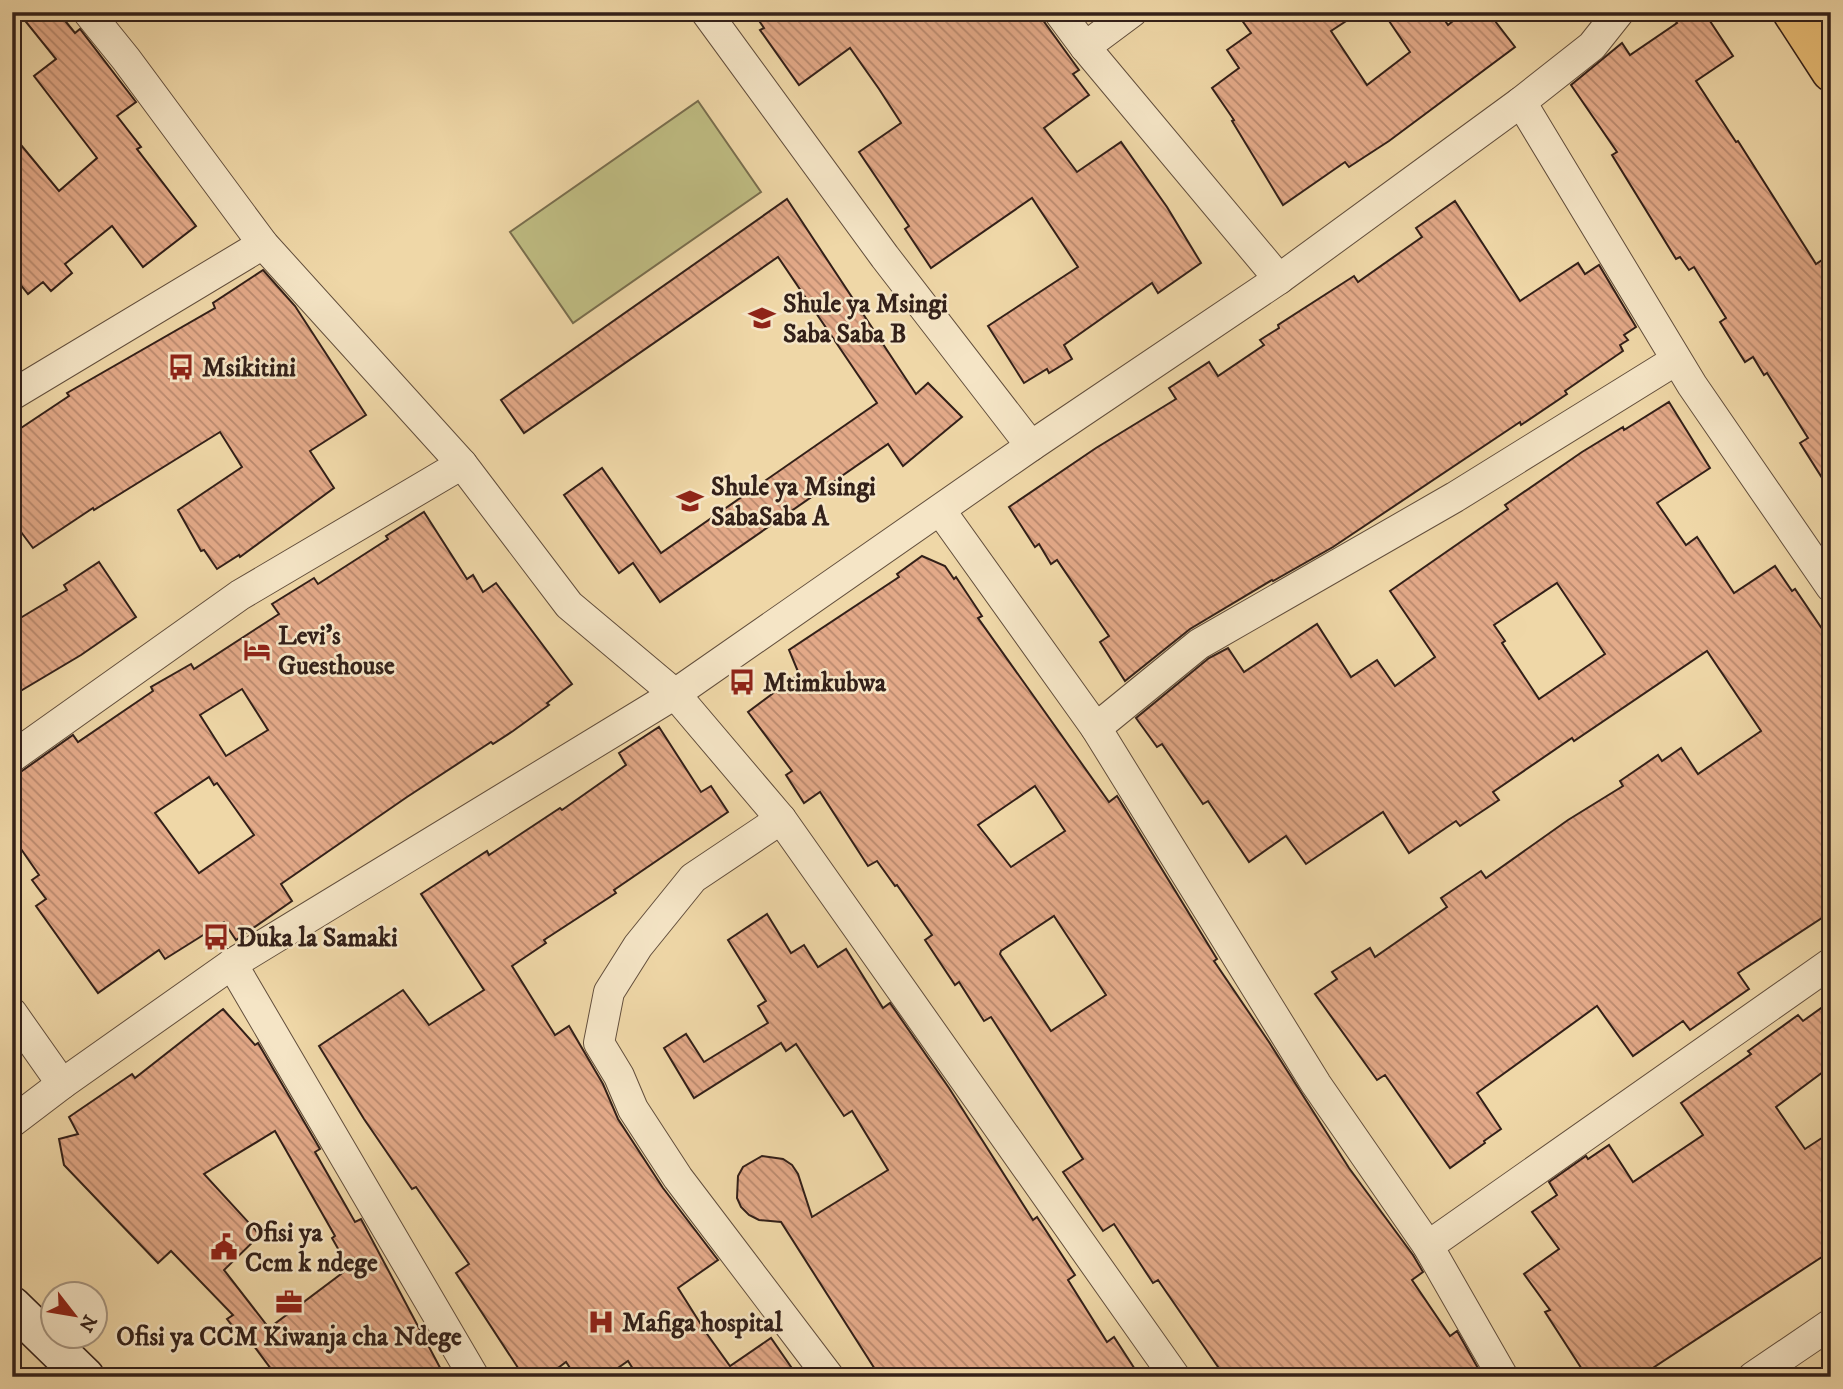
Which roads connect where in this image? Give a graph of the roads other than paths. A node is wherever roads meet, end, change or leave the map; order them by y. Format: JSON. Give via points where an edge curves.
{"nodes":[{"id":1,"x":88,"y":12,"type":"edge"},
{"id":2,"x":706,"y":12,"type":"edge"},
{"id":3,"x":1059,"y":12,"type":"edge"},
{"id":4,"x":1132,"y":12,"type":"edge"},
{"id":5,"x":1619,"y":12,"type":"edge"},
{"id":6,"x":1792,"y":12,"type":"edge"},
{"id":7,"x":1085,"y":47,"type":"junction"},
{"id":8,"x":1831,"y":72,"type":"edge"},
{"id":9,"x":1521,"y":102,"type":"junction"},
{"id":10,"x":263,"y":244,"type":"junction"},
{"id":11,"x":1279,"y":279,"type":"junction"},
{"id":12,"x":1676,"y":360,"type":"junction"},
{"id":13,"x":12,"y":396,"type":"edge"},
{"id":14,"x":1031,"y":446,"type":"junction"},
{"id":15,"x":462,"y":464,"type":"junction"},
{"id":16,"x":940,"y":510,"type":"junction"},
{"id":17,"x":1831,"y":587,"type":"edge"},
{"id":18,"x":675,"y":694,"type":"junction"},
{"id":19,"x":1096,"y":728,"type":"junction"},
{"id":20,"x":12,"y":757,"type":"edge"},
{"id":21,"x":782,"y":819,"type":"junction"},
{"id":22,"x":1831,"y":963,"type":"edge"},
{"id":23,"x":232,"y":964,"type":"junction"},
{"id":24,"x":12,"y":1013,"type":"edge"},
{"id":25,"x":62,"y":1084,"type":"junction"},
{"id":26,"x":12,"y":1122,"type":"edge"},
{"id":27,"x":1428,"y":1246,"type":"junction"},
{"id":28,"x":12,"y":1306,"type":"edge"},
{"id":29,"x":1831,"y":1324,"type":"edge"},
{"id":30,"x":85,"y":1377,"type":"edge"},
{"id":31,"x":474,"y":1377,"type":"edge"},
{"id":32,"x":829,"y":1377,"type":"edge"},
{"id":33,"x":1175,"y":1377,"type":"edge"},
{"id":34,"x":1503,"y":1377,"type":"edge"},
{"id":35,"x":1753,"y":1377,"type":"edge"}],
"edges":[{"from":1,"to":10,"type":"street"},
{"from":2,"to":14,"type":"street","via":[[885,257]]},
{"from":3,"to":7,"type":"street"},
{"from":4,"to":7,"type":"street"},
{"from":5,"to":9,"type":"street","via":[[1592,46]]},
{"from":6,"to":8,"type":"highway"},
{"from":7,"to":11,"type":"street"},
{"from":9,"to":11,"type":"street"},
{"from":9,"to":12,"type":"street"},
{"from":10,"to":13,"type":"street"},
{"from":10,"to":15,"type":"street"},
{"from":11,"to":14,"type":"street"},
{"from":12,"to":17,"type":"street"},
{"from":12,"to":19,"type":"street","via":[[1455,497],[1199,644]]},
{"from":14,"to":16,"type":"street"},
{"from":15,"to":18,"type":"street","via":[[569,605]]},
{"from":15,"to":20,"type":"street","via":[[240,595]]},
{"from":16,"to":18,"type":"street"},
{"from":16,"to":19,"type":"street"},
{"from":18,"to":21,"type":"street"},
{"from":18,"to":23,"type":"street"},
{"from":19,"to":27,"type":"street","via":[[1315,1084]]},
{"from":21,"to":32,"type":"street","via":[[693,878],[638,946],[610,992],[599,1043],[633,1109],[678,1178]]},
{"from":21,"to":33,"type":"street"},
{"from":22,"to":27,"type":"street"},
{"from":23,"to":25,"type":"street"},
{"from":23,"to":31,"type":"street"},
{"from":24,"to":25,"type":"street"},
{"from":25,"to":26,"type":"street"},
{"from":27,"to":34,"type":"street"},
{"from":28,"to":30,"type":"street"},
{"from":29,"to":35,"type":"street"}]}
